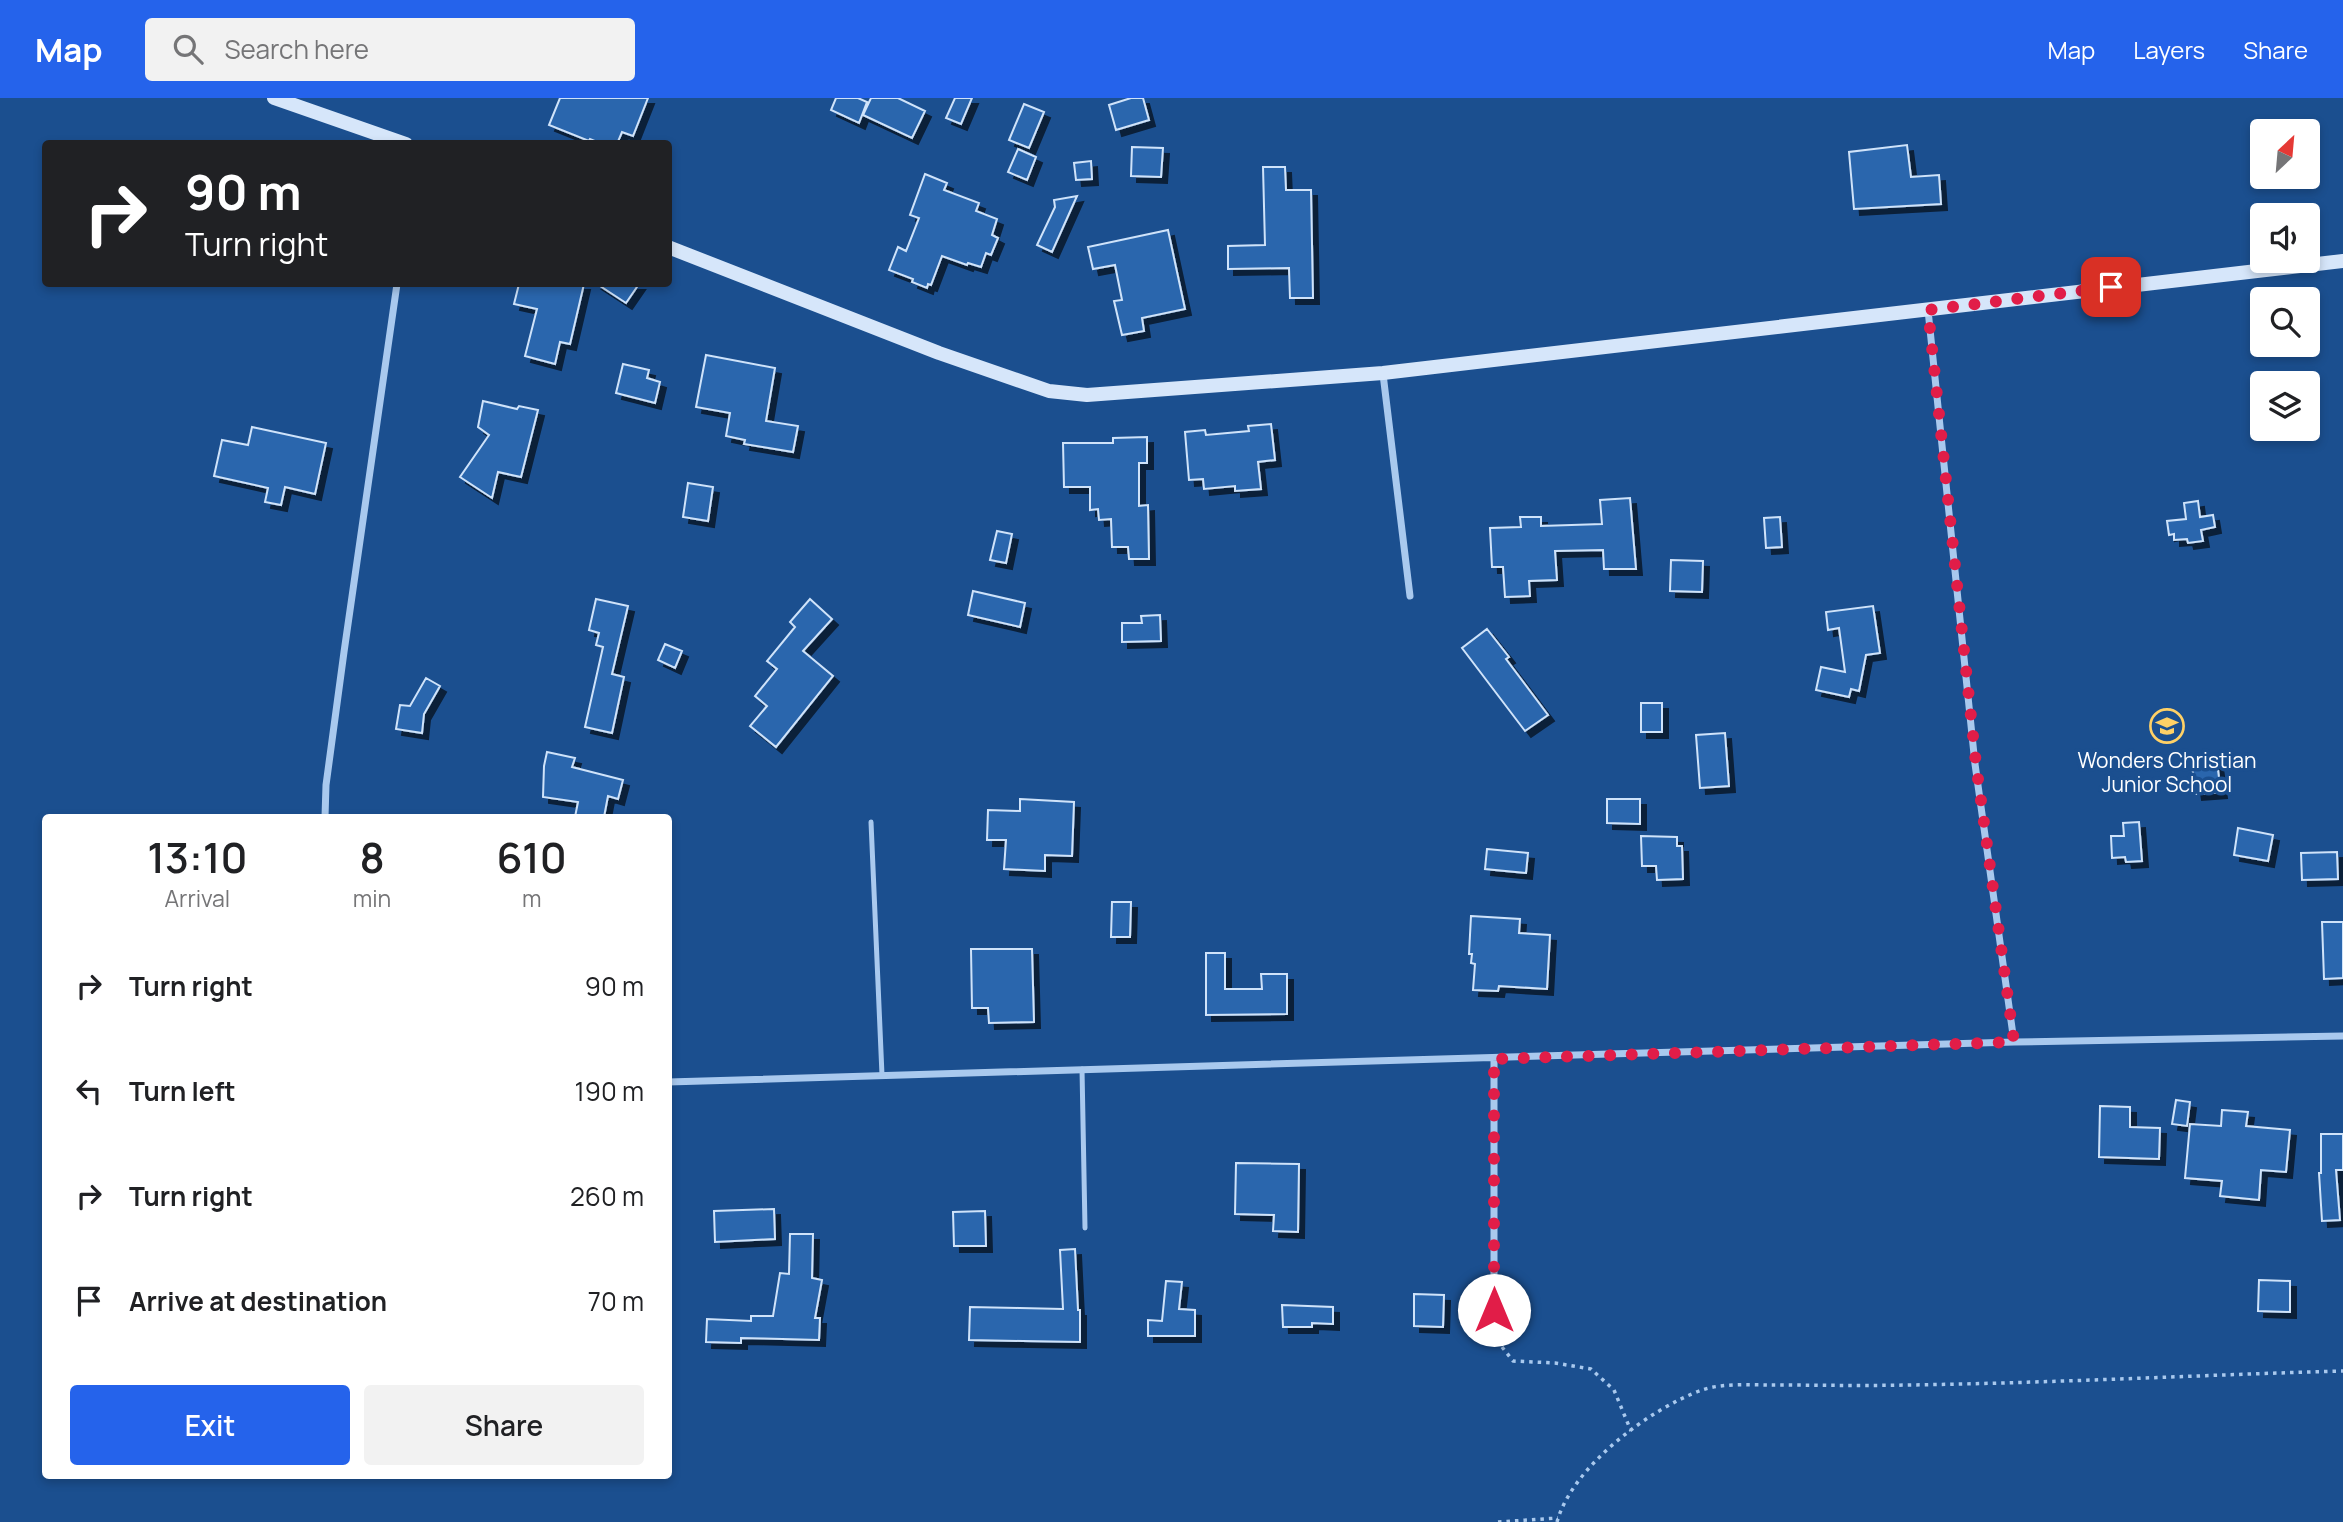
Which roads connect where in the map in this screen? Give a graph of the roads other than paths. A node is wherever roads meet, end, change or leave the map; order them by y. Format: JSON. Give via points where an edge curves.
{"nodes":[{"id":1,"x":274,"y":98,"type":"edge"},
{"id":2,"x":395,"y":140,"type":"edge"},
{"id":3,"x":672,"y":249,"type":"edge"},
{"id":4,"x":2343,"y":261,"type":"edge"},
{"id":5,"x":397,"y":287,"type":"edge"},
{"id":6,"x":1928,"y":310,"type":"junction"},
{"id":7,"x":1383,"y":373,"type":"junction"},
{"id":8,"x":1410,"y":596,"type":"dead end"},
{"id":9,"x":325,"y":814,"type":"edge"},
{"id":10,"x":871,"y":822,"type":"dead end"},
{"id":11,"x":2343,"y":1036,"type":"edge"},
{"id":12,"x":2014,"y":1042,"type":"junction"},
{"id":13,"x":1494,"y":1059,"type":"junction"},
{"id":14,"x":1083,"y":1069,"type":"junction"},
{"id":15,"x":882,"y":1075,"type":"junction"},
{"id":16,"x":672,"y":1082,"type":"edge"},
{"id":17,"x":1085,"y":1228,"type":"dead end"},
{"id":18,"x":1494,"y":1338,"type":"road end"}],
"edges":[{"from":1,"to":2,"type":"street"},
{"from":3,"to":7,"type":"street","via":[[1049,391],[1100,394]]},
{"from":4,"to":6,"type":"street"},
{"from":5,"to":9,"type":"street","via":[[338,692]]},
{"from":6,"to":7,"type":"street"},
{"from":6,"to":12,"type":"street","via":[[1976,764]]},
{"from":7,"to":8,"type":"street"},
{"from":10,"to":15,"type":"lane"},
{"from":11,"to":12,"type":"street"},
{"from":12,"to":13,"type":"street"},
{"from":13,"to":14,"type":"street"},
{"from":13,"to":18,"type":"street"},
{"from":14,"to":15,"type":"street"},
{"from":14,"to":17,"type":"lane"},
{"from":15,"to":16,"type":"street"}]}
